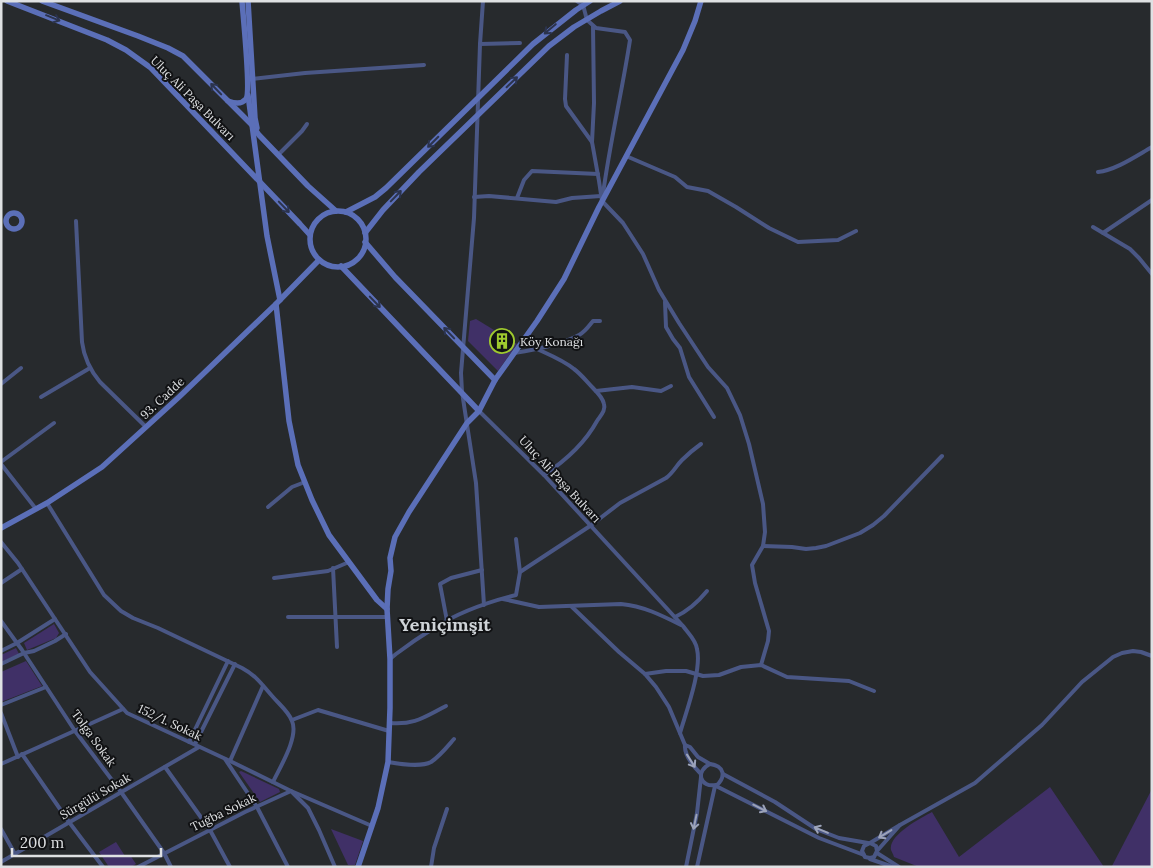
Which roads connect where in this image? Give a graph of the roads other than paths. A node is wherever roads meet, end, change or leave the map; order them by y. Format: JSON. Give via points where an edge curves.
{"nodes":[{"id":1,"x":7,"y":1,"type":"edge"},
{"id":2,"x":42,"y":1,"type":"edge"},
{"id":3,"x":242,"y":1,"type":"edge"},
{"id":4,"x":248,"y":1,"type":"edge"},
{"id":5,"x":483,"y":1,"type":"edge"},
{"id":6,"x":577,"y":1,"type":"edge"},
{"id":7,"x":590,"y":1,"type":"edge"},
{"id":8,"x":620,"y":1,"type":"edge"},
{"id":9,"x":701,"y":1,"type":"edge"},
{"id":10,"x":583,"y":5,"type":"junction"},
{"id":11,"x":587,"y":20,"type":"junction"},
{"id":12,"x":593,"y":26,"type":"junction"},
{"id":13,"x":520,"y":43,"type":"dead end"},
{"id":14,"x":480,"y":44,"type":"junction"},
{"id":15,"x":567,"y":55,"type":"dead end"},
{"id":16,"x":424,"y":65,"type":"dead end"},
{"id":17,"x":251,"y":79,"type":"junction"},
{"id":18,"x":248,"y":95,"type":"junction"},
{"id":19,"x":478,"y":97,"type":"junction"},
{"id":20,"x":227,"y":101,"type":"junction"},
{"id":21,"x":477,"y":116,"type":"junction"},
{"id":22,"x":307,"y":124,"type":"dead end"},
{"id":23,"x":252,"y":125,"type":"junction"},
{"id":24,"x":259,"y":135,"type":"junction"},
{"id":25,"x":592,"y":142,"type":"junction"},
{"id":26,"x":1152,"y":147,"type":"edge"},
{"id":27,"x":278,"y":155,"type":"junction"},
{"id":28,"x":626,"y":156,"type":"junction"},
{"id":29,"x":1098,"y":172,"type":"dead end"},
{"id":30,"x":598,"y":174,"type":"junction"},
{"id":31,"x":260,"y":181,"type":"junction"},
{"id":32,"x":474,"y":197,"type":"junction"},
{"id":33,"x":517,"y":198,"type":"junction"},
{"id":34,"x":601,"y":199,"type":"junction"},
{"id":35,"x":1152,"y":200,"type":"edge"},
{"id":36,"x":336,"y":211,"type":"junction"},
{"id":37,"x":346,"y":212,"type":"junction"},
{"id":38,"x":5,"y":217,"type":"edge"},
{"id":39,"x":76,"y":221,"type":"dead end"},
{"id":40,"x":1,"y":225,"type":"edge"},
{"id":41,"x":8,"y":227,"type":"junction"},
{"id":42,"x":1093,"y":227,"type":"dead end"},
{"id":43,"x":856,"y":231,"type":"dead end"},
{"id":44,"x":365,"y":233,"type":"junction"},
{"id":45,"x":1103,"y":233,"type":"junction"},
{"id":46,"x":310,"y":235,"type":"junction"},
{"id":47,"x":365,"y":242,"type":"junction"},
{"id":48,"x":320,"y":260,"type":"junction"},
{"id":49,"x":341,"y":266,"type":"junction"},
{"id":50,"x":1151,"y":272,"type":"edge"},
{"id":51,"x":665,"y":299,"type":"junction"},
{"id":52,"x":278,"y":302,"type":"junction"},
{"id":53,"x":600,"y":320,"type":"dead end"},
{"id":54,"x":463,"y":347,"type":"junction"},
{"id":55,"x":537,"y":349,"type":"junction"},
{"id":56,"x":514,"y":354,"type":"junction"},
{"id":57,"x":21,"y":368,"type":"dead end"},
{"id":58,"x":90,"y":368,"type":"junction"},
{"id":59,"x":495,"y":380,"type":"junction"},
{"id":60,"x":1,"y":384,"type":"edge"},
{"id":61,"x":671,"y":386,"type":"dead end"},
{"id":62,"x":596,"y":391,"type":"junction"},
{"id":63,"x":462,"y":392,"type":"junction"},
{"id":64,"x":41,"y":397,"type":"dead end"},
{"id":65,"x":479,"y":411,"type":"junction"},
{"id":66,"x":714,"y":417,"type":"dead end"},
{"id":67,"x":54,"y":423,"type":"dead end"},
{"id":68,"x":467,"y":423,"type":"junction"},
{"id":69,"x":146,"y":427,"type":"junction"},
{"id":70,"x":701,"y":444,"type":"dead end"},
{"id":71,"x":942,"y":456,"type":"dead end"},
{"id":72,"x":1,"y":463,"type":"edge"},
{"id":73,"x":544,"y":475,"type":"junction"},
{"id":74,"x":305,"y":482,"type":"junction"},
{"id":75,"x":47,"y":503,"type":"junction"},
{"id":76,"x":268,"y":507,"type":"dead end"},
{"id":77,"x":36,"y":509,"type":"junction"},
{"id":78,"x":590,"y":526,"type":"junction"},
{"id":79,"x":1,"y":528,"type":"edge"},
{"id":80,"x":516,"y":539,"type":"dead end"},
{"id":81,"x":1,"y":542,"type":"edge"},
{"id":82,"x":763,"y":546,"type":"junction"},
{"id":83,"x":349,"y":562,"type":"junction"},
{"id":84,"x":333,"y":568,"type":"junction"},
{"id":85,"x":22,"y":569,"type":"junction"},
{"id":86,"x":482,"y":570,"type":"junction"},
{"id":87,"x":520,"y":572,"type":"junction"},
{"id":88,"x":274,"y":578,"type":"dead end"},
{"id":89,"x":1,"y":583,"type":"edge"},
{"id":90,"x":707,"y":591,"type":"dead end"},
{"id":91,"x":501,"y":599,"type":"junction"},
{"id":92,"x":484,"y":605,"type":"junction"},
{"id":93,"x":571,"y":606,"type":"junction"},
{"id":94,"x":387,"y":609,"type":"junction"},
{"id":95,"x":288,"y":617,"type":"dead end"},
{"id":96,"x":336,"y":617,"type":"junction"},
{"id":97,"x":388,"y":617,"type":"junction"},
{"id":98,"x":675,"y":617,"type":"junction"},
{"id":99,"x":55,"y":619,"type":"junction"},
{"id":100,"x":447,"y":620,"type":"junction"},
{"id":101,"x":1,"y":621,"type":"edge"},
{"id":102,"x":683,"y":626,"type":"junction"},
{"id":103,"x":66,"y":634,"type":"junction"},
{"id":104,"x":18,"y":644,"type":"junction"},
{"id":105,"x":337,"y":648,"type":"dead end"},
{"id":106,"x":1,"y":651,"type":"edge"},
{"id":107,"x":24,"y":653,"type":"junction"},
{"id":108,"x":1152,"y":656,"type":"edge"},
{"id":109,"x":390,"y":659,"type":"junction"},
{"id":110,"x":228,"y":661,"type":"junction"},
{"id":111,"x":1,"y":664,"type":"edge"},
{"id":112,"x":235,"y":664,"type":"junction"},
{"id":113,"x":760,"y":665,"type":"junction"},
{"id":114,"x":645,"y":674,"type":"junction"},
{"id":115,"x":697,"y":674,"type":"junction"},
{"id":116,"x":263,"y":686,"type":"junction"},
{"id":117,"x":46,"y":687,"type":"junction"},
{"id":118,"x":874,"y":692,"type":"dead end"},
{"id":119,"x":1,"y":705,"type":"edge"},
{"id":120,"x":446,"y":706,"type":"dead end"},
{"id":121,"x":123,"y":709,"type":"junction"},
{"id":122,"x":1,"y":713,"type":"edge"},
{"id":123,"x":292,"y":720,"type":"junction"},
{"id":124,"x":390,"y":723,"type":"junction"},
{"id":125,"x":75,"y":730,"type":"junction"},
{"id":126,"x":389,"y":731,"type":"junction"},
{"id":127,"x":680,"y":733,"type":"junction"},
{"id":128,"x":454,"y":739,"type":"dead end"},
{"id":129,"x":189,"y":742,"type":"junction"},
{"id":130,"x":194,"y":744,"type":"junction"},
{"id":131,"x":685,"y":745,"type":"junction"},
{"id":132,"x":199,"y":747,"type":"junction"},
{"id":133,"x":20,"y":756,"type":"junction"},
{"id":134,"x":225,"y":758,"type":"junction"},
{"id":135,"x":230,"y":761,"type":"junction"},
{"id":136,"x":388,"y":762,"type":"junction"},
{"id":137,"x":1,"y":764,"type":"edge"},
{"id":138,"x":710,"y":764,"type":"junction"},
{"id":139,"x":165,"y":767,"type":"junction"},
{"id":140,"x":723,"y":774,"type":"junction"},
{"id":141,"x":701,"y":776,"type":"junction"},
{"id":142,"x":273,"y":782,"type":"junction"},
{"id":143,"x":715,"y":786,"type":"junction"},
{"id":144,"x":291,"y":791,"type":"junction"},
{"id":145,"x":121,"y":792,"type":"junction"},
{"id":146,"x":257,"y":807,"type":"junction"},
{"id":147,"x":447,"y":809,"type":"dead end"},
{"id":148,"x":69,"y":822,"type":"junction"},
{"id":149,"x":900,"y":825,"type":"junction"},
{"id":150,"x":372,"y":826,"type":"junction"},
{"id":151,"x":1,"y":829,"type":"edge"},
{"id":152,"x":210,"y":830,"type":"junction"},
{"id":153,"x":869,"y":843,"type":"junction"},
{"id":154,"x":877,"y":852,"type":"junction"},
{"id":155,"x":164,"y":853,"type":"junction"},
{"id":156,"x":15,"y":854,"type":"junction"},
{"id":157,"x":866,"y":856,"type":"junction"},
{"id":158,"x":1,"y":862,"type":"edge"},
{"id":159,"x":103,"y":867,"type":"edge"},
{"id":160,"x":138,"y":867,"type":"edge"},
{"id":161,"x":171,"y":867,"type":"edge"},
{"id":162,"x":230,"y":867,"type":"edge"},
{"id":163,"x":288,"y":867,"type":"edge"},
{"id":164,"x":335,"y":867,"type":"edge"},
{"id":165,"x":358,"y":867,"type":"edge"},
{"id":166,"x":431,"y":867,"type":"edge"},
{"id":167,"x":686,"y":867,"type":"edge"},
{"id":168,"x":697,"y":867,"type":"edge"},
{"id":169,"x":893,"y":867,"type":"edge"},
{"id":170,"x":899,"y":867,"type":"edge"}],
"edges":[{"from":1,"to":31,"type":"street","name":"Uluç Ali Paşa Bulvarı","one_way":true,"via":[[107,40],[152,68]]},
{"from":20,"to":2,"type":"street","name":"Uluç Ali Paşa Bulvarı","one_way":true,"via":[[183,56]]},
{"from":3,"to":17,"type":"street"},
{"from":4,"to":17,"type":"street"},
{"from":5,"to":14,"type":"street"},
{"from":6,"to":10,"type":"street"},
{"from":7,"to":10,"type":"street"},
{"from":8,"to":11,"type":"street"},
{"from":9,"to":28,"type":"street","via":[[683,50]]},
{"from":10,"to":11,"type":"street"},
{"from":10,"to":19,"type":"street","one_way":true,"via":[[533,44]]},
{"from":11,"to":12,"type":"street"},
{"from":21,"to":11,"type":"street","one_way":true,"via":[[549,46]]},
{"from":12,"to":25,"type":"street"},
{"from":12,"to":34,"type":"street","via":[[625,32],[630,40]]},
{"from":13,"to":14,"type":"street"},
{"from":14,"to":19,"type":"street"},
{"from":15,"to":25,"type":"street","via":[[566,106]]},
{"from":16,"to":17,"type":"street"},
{"from":17,"to":18,"type":"street"},
{"from":17,"to":24,"type":"street"},
{"from":18,"to":20,"type":"street","via":[[238,103]]},
{"from":18,"to":23,"type":"street"},
{"from":19,"to":21,"type":"street"},
{"from":19,"to":37,"type":"street","one_way":true,"via":[[376,197]]},
{"from":20,"to":23,"type":"street","name":"Uluç Ali Paşa Bulvarı"},
{"from":21,"to":32,"type":"street"},
{"from":44,"to":21,"type":"street","one_way":true,"via":[[383,210]]},
{"from":22,"to":27,"type":"street"},
{"from":23,"to":24,"type":"street","name":"Uluç Ali Paşa Bulvarı"},
{"from":23,"to":31,"type":"street"},
{"from":24,"to":27,"type":"street","name":"Uluç Ali Paşa Bulvarı"},
{"from":25,"to":30,"type":"street"},
{"from":26,"to":29,"type":"street","via":[[1117,166]]},
{"from":27,"to":36,"type":"street","name":"Uluç Ali Paşa Bulvarı"},
{"from":28,"to":34,"type":"street"},
{"from":28,"to":43,"type":"street","via":[[675,177],[687,187],[708,192],[798,242],[838,240]]},
{"from":30,"to":33,"type":"street","via":[[532,171],[524,180]]},
{"from":30,"to":34,"type":"street"},
{"from":31,"to":46,"type":"street","name":"Uluç Ali Paşa Bulvarı","one_way":true},
{"from":31,"to":52,"type":"street"},
{"from":32,"to":33,"type":"street"},
{"from":32,"to":54,"type":"street"},
{"from":33,"to":34,"type":"street","via":[[556,202],[572,198]]},
{"from":34,"to":51,"type":"street","via":[[624,223]]},
{"from":34,"to":56,"type":"street","via":[[564,279]]},
{"from":35,"to":45,"type":"street"},
{"from":36,"to":37,"type":"street"},
{"from":36,"to":46,"type":"street","via":[[317,220]]},
{"from":37,"to":44,"type":"street","via":[[357,218]]},
{"from":38,"to":41,"type":"street"},
{"from":38,"to":41,"type":"street","via":[[17,213],[23,222],[18,229]]},
{"from":39,"to":58,"type":"street","via":[[82,342]]},
{"from":40,"to":41,"type":"street"},
{"from":42,"to":45,"type":"street"},
{"from":44,"to":47,"type":"street"},
{"from":45,"to":50,"type":"street","via":[[1130,249]]},
{"from":46,"to":48,"type":"street","name":"Uluç Ali Paşa Bulvarı","via":[[312,249]]},
{"from":47,"to":49,"type":"street","via":[[358,258]]},
{"from":54,"to":47,"type":"street","one_way":true},
{"from":48,"to":49,"type":"street"},
{"from":48,"to":52,"type":"street","name":"93. Cadde"},
{"from":49,"to":63,"type":"street","name":"Uluç Ali Paşa Bulvarı","one_way":true},
{"from":51,"to":66,"type":"street","via":[[666,327],[680,348],[689,377]]},
{"from":51,"to":82,"type":"street","via":[[708,367],[727,388],[740,415],[763,504]]},
{"from":52,"to":69,"type":"street","name":"93. Cadde"},
{"from":52,"to":74,"type":"street","via":[[288,421]]},
{"from":53,"to":55,"type":"street","via":[[593,321],[579,335]]},
{"from":54,"to":59,"type":"street"},
{"from":54,"to":63,"type":"street"},
{"from":55,"to":56,"type":"street"},
{"from":55,"to":62,"type":"street","via":[[576,369]]},
{"from":56,"to":59,"type":"street"},
{"from":57,"to":60,"type":"street"},
{"from":58,"to":64,"type":"street"},
{"from":58,"to":69,"type":"street"},
{"from":59,"to":65,"type":"street"},
{"from":61,"to":62,"type":"street","via":[[661,391],[632,387]]},
{"from":62,"to":73,"type":"street","via":[[604,401],[604,410],[593,429]]},
{"from":63,"to":65,"type":"street","name":"Uluç Ali Paşa Bulvarı"},
{"from":63,"to":68,"type":"street"},
{"from":65,"to":68,"type":"street"},
{"from":65,"to":73,"type":"street","name":"Uluç Ali Paşa Bulvarı"},
{"from":67,"to":72,"type":"street"},
{"from":68,"to":86,"type":"street","via":[[476,483]]},
{"from":68,"to":94,"type":"street","via":[[395,537],[390,558]]},
{"from":69,"to":75,"type":"street","name":"93. Cadde","via":[[102,467]]},
{"from":70,"to":78,"type":"street","via":[[682,460],[672,474],[620,503]]},
{"from":71,"to":82,"type":"street","via":[[884,516],[860,533],[816,548]]},
{"from":72,"to":77,"type":"street"},
{"from":73,"to":78,"type":"street","name":"Uluç Ali Paşa Bulvarı"},
{"from":74,"to":76,"type":"street","via":[[292,487]]},
{"from":74,"to":83,"type":"street","via":[[329,535]]},
{"from":75,"to":77,"type":"street","name":"93. Cadde"},
{"from":75,"to":110,"type":"street","via":[[110,601],[133,618]]},
{"from":77,"to":79,"type":"street","name":"93. Cadde"},
{"from":78,"to":87,"type":"street"},
{"from":78,"to":98,"type":"street","name":"Uluç Ali Paşa Bulvarı"},
{"from":80,"to":87,"type":"street"},
{"from":81,"to":85,"type":"street","name":"152/1. Sokak"},
{"from":82,"to":113,"type":"street","via":[[752,565],[769,631]]},
{"from":83,"to":84,"type":"street"},
{"from":83,"to":94,"type":"street"},
{"from":84,"to":88,"type":"street"},
{"from":84,"to":96,"type":"street"},
{"from":85,"to":89,"type":"street"},
{"from":85,"to":99,"type":"street","name":"152/1. Sokak"},
{"from":86,"to":92,"type":"street"},
{"from":86,"to":100,"type":"street","via":[[440,584]]},
{"from":87,"to":91,"type":"street","via":[[516,595]]},
{"from":90,"to":98,"type":"street","via":[[691,608]]},
{"from":91,"to":92,"type":"street"},
{"from":91,"to":93,"type":"street","via":[[539,607]]},
{"from":92,"to":100,"type":"street"},
{"from":93,"to":102,"type":"street","via":[[634,605]]},
{"from":93,"to":114,"type":"street"},
{"from":94,"to":97,"type":"street"},
{"from":95,"to":96,"type":"street"},
{"from":96,"to":97,"type":"street"},
{"from":96,"to":105,"type":"street"},
{"from":97,"to":109,"type":"street"},
{"from":98,"to":102,"type":"street","name":"Uluç Ali Paşa Bulvarı"},
{"from":99,"to":103,"type":"street","name":"152/1. Sokak"},
{"from":99,"to":104,"type":"street"},
{"from":100,"to":109,"type":"street"},
{"from":101,"to":104,"type":"street","name":"Tolga Sokak"},
{"from":102,"to":115,"type":"street","name":"Uluç Ali Paşa Bulvarı","via":[[697,649]]},
{"from":103,"to":107,"type":"street","via":[[55,642]]},
{"from":103,"to":121,"type":"street","name":"152/1. Sokak","via":[[90,672]]},
{"from":104,"to":106,"type":"street"},
{"from":104,"to":107,"type":"street","name":"Tolga Sokak"},
{"from":107,"to":111,"type":"street"},
{"from":107,"to":117,"type":"street","name":"Tolga Sokak"},
{"from":108,"to":149,"type":"street","via":[[1133,651],[1113,657],[975,783]]},
{"from":109,"to":124,"type":"street"},
{"from":110,"to":112,"type":"street"},
{"from":110,"to":129,"type":"street"},
{"from":112,"to":116,"type":"street","via":[[253,674]]},
{"from":112,"to":130,"type":"street"},
{"from":113,"to":115,"type":"street","via":[[741,667],[719,675]]},
{"from":113,"to":118,"type":"street","via":[[787,677],[849,681]]},
{"from":114,"to":115,"type":"street","via":[[666,671]]},
{"from":114,"to":127,"type":"street","via":[[669,707]]},
{"from":115,"to":127,"type":"street","name":"Uluç Ali Paşa Bulvarı"},
{"from":116,"to":123,"type":"street"},
{"from":116,"to":135,"type":"street"},
{"from":117,"to":119,"type":"street"},
{"from":117,"to":125,"type":"street","name":"Tolga Sokak"},
{"from":120,"to":124,"type":"street","via":[[416,722]]},
{"from":121,"to":125,"type":"street"},
{"from":121,"to":129,"type":"street","name":"152/1. Sokak"},
{"from":122,"to":133,"type":"street"},
{"from":123,"to":126,"type":"street","via":[[318,710]]},
{"from":123,"to":142,"type":"street","via":[[292,740]]},
{"from":124,"to":126,"type":"street"},
{"from":125,"to":133,"type":"street"},
{"from":125,"to":145,"type":"street","name":"Tolga Sokak"},
{"from":126,"to":136,"type":"street"},
{"from":127,"to":131,"type":"street"},
{"from":128,"to":136,"type":"street","via":[[430,763],[406,765]]},
{"from":129,"to":130,"type":"street","name":"152/1. Sokak"},
{"from":130,"to":132,"type":"street","name":"152/1. Sokak"},
{"from":131,"to":138,"type":"street"},
{"from":131,"to":141,"type":"street","one_way":true,"via":[[691,763]]},
{"from":132,"to":134,"type":"street","name":"152/1. Sokak"},
{"from":132,"to":139,"type":"street","name":"Sürgülü Sokak"},
{"from":133,"to":137,"type":"street"},
{"from":133,"to":148,"type":"street"},
{"from":134,"to":135,"type":"street","name":"152/1. Sokak"},
{"from":134,"to":146,"type":"street"},
{"from":135,"to":142,"type":"street","name":"152/1. Sokak"},
{"from":136,"to":150,"type":"street"},
{"from":138,"to":140,"type":"street","via":[[720,767]]},
{"from":138,"to":141,"type":"street"},
{"from":139,"to":145,"type":"street","name":"Sürgülü Sokak"},
{"from":139,"to":152,"type":"street"},
{"from":140,"to":143,"type":"street"},
{"from":153,"to":140,"type":"street","one_way":true,"via":[[839,838],[816,829]]},
{"from":141,"to":143,"type":"street","via":[[707,785]]},
{"from":141,"to":167,"type":"street","one_way":true},
{"from":142,"to":144,"type":"street","name":"152/1. Sokak"},
{"from":143,"to":157,"type":"street","one_way":true,"via":[[819,838]]},
{"from":143,"to":168,"type":"street"},
{"from":144,"to":146,"type":"street","name":"Tuğba Sokak"},
{"from":144,"to":150,"type":"street","name":"152/1. Sokak"},
{"from":144,"to":164,"type":"street","via":[[308,808]]},
{"from":145,"to":148,"type":"street","name":"Sürgülü Sokak"},
{"from":145,"to":155,"type":"street","name":"Tolga Sokak"},
{"from":146,"to":152,"type":"street","name":"Tuğba Sokak"},
{"from":146,"to":163,"type":"street"},
{"from":147,"to":166,"type":"street"},
{"from":148,"to":156,"type":"street","name":"Sürgülü Sokak"},
{"from":148,"to":159,"type":"street"},
{"from":149,"to":153,"type":"street","one_way":true},
{"from":149,"to":154,"type":"street"},
{"from":150,"to":165,"type":"street"},
{"from":151,"to":156,"type":"street"},
{"from":152,"to":155,"type":"street","name":"Tuğba Sokak"},
{"from":152,"to":162,"type":"street"},
{"from":153,"to":154,"type":"street","via":[[876,846]]},
{"from":153,"to":157,"type":"street","via":[[862,848]]},
{"from":154,"to":157,"type":"street","via":[[872,858]]},
{"from":154,"to":170,"type":"street"},
{"from":155,"to":160,"type":"street","name":"Tuğba Sokak"},
{"from":155,"to":161,"type":"street","name":"Tolga Sokak"},
{"from":156,"to":158,"type":"street","name":"Sürgülü Sokak"},
{"from":157,"to":169,"type":"street"}]}
